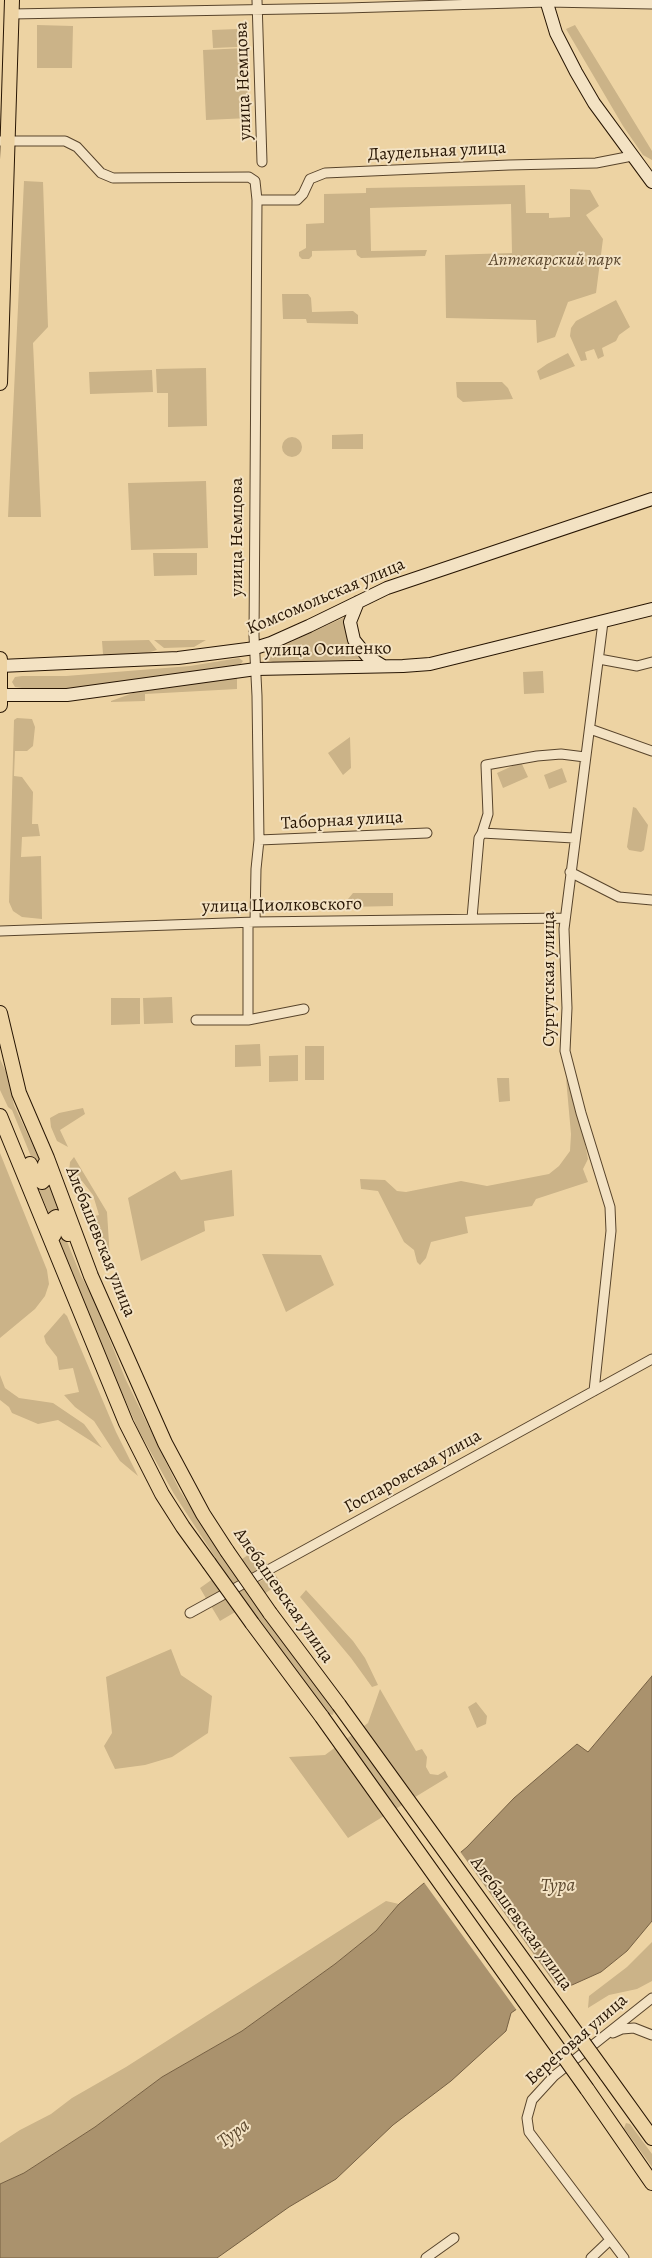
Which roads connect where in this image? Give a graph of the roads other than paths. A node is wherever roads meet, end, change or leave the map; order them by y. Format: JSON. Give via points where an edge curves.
{"nodes":[{"id":1,"x":546,"y":1,"type":"edge"},
{"id":2,"x":652,"y":4,"type":"edge"},
{"id":3,"x":257,"y":5,"type":"edge"},
{"id":4,"x":8,"y":9,"type":"edge"},
{"id":5,"x":4,"y":141,"type":"edge"},
{"id":6,"x":632,"y":156,"type":"junction"},
{"id":7,"x":262,"y":162,"type":"dead end"},
{"id":8,"x":652,"y":182,"type":"edge"},
{"id":9,"x":256,"y":200,"type":"junction"},
{"id":10,"x":0,"y":383,"type":"edge"},
{"id":11,"x":652,"y":499,"type":"edge"},
{"id":12,"x":358,"y":602,"type":"junction"},
{"id":13,"x":652,"y":609,"type":"edge"},
{"id":14,"x":603,"y":622,"type":"junction"},
{"id":15,"x":255,"y":648,"type":"junction"},
{"id":16,"x":599,"y":659,"type":"junction"},
{"id":17,"x":652,"y":662,"type":"edge"},
{"id":18,"x":0,"y":664,"type":"edge"},
{"id":19,"x":384,"y":667,"type":"junction"},
{"id":20,"x":256,"y":670,"type":"junction"},
{"id":21,"x":0,"y":695,"type":"edge"},
{"id":22,"x":0,"y":705,"type":"edge"},
{"id":23,"x":590,"y":729,"type":"junction"},
{"id":24,"x":652,"y":751,"type":"edge"},
{"id":25,"x":585,"y":757,"type":"junction"},
{"id":26,"x":427,"y":833,"type":"dead end"},
{"id":27,"x":482,"y":833,"type":"junction"},
{"id":28,"x":574,"y":838,"type":"junction"},
{"id":29,"x":259,"y":840,"type":"junction"},
{"id":30,"x":570,"y":872,"type":"junction"},
{"id":31,"x":652,"y":900,"type":"edge"},
{"id":32,"x":472,"y":918,"type":"junction"},
{"id":33,"x":564,"y":918,"type":"junction"},
{"id":34,"x":251,"y":922,"type":"junction"},
{"id":35,"x":0,"y":932,"type":"edge"},
{"id":36,"x":304,"y":1010,"type":"dead end"},
{"id":37,"x":0,"y":1013,"type":"edge"},
{"id":38,"x":196,"y":1020,"type":"dead end"},
{"id":39,"x":248,"y":1020,"type":"junction"},
{"id":40,"x":0,"y":1042,"type":"edge"},
{"id":41,"x":12,"y":1066,"type":"junction"},
{"id":42,"x":0,"y":1116,"type":"edge"},
{"id":43,"x":14,"y":1145,"type":"junction"},
{"id":44,"x":47,"y":1158,"type":"junction"},
{"id":45,"x":56,"y":1249,"type":"junction"},
{"id":46,"x":86,"y":1261,"type":"junction"},
{"id":47,"x":652,"y":1359,"type":"edge"},
{"id":48,"x":594,"y":1391,"type":"junction"},
{"id":49,"x":190,"y":1613,"type":"dead end"},
{"id":50,"x":652,"y":1998,"type":"edge"},
{"id":51,"x":652,"y":2035,"type":"edge"},
{"id":52,"x":603,"y":2037,"type":"junction"},
{"id":53,"x":610,"y":2080,"type":"junction"},
{"id":54,"x":595,"y":2101,"type":"junction"},
{"id":55,"x":640,"y":2122,"type":"junction"},
{"id":56,"x":618,"y":2134,"type":"junction"},
{"id":57,"x":652,"y":2138,"type":"edge"},
{"id":58,"x":652,"y":2183,"type":"edge"},
{"id":59,"x":454,"y":2238,"type":"dead end"},
{"id":60,"x":610,"y":2240,"type":"junction"},
{"id":61,"x":426,"y":2258,"type":"edge"},
{"id":62,"x":591,"y":2258,"type":"edge"},
{"id":63,"x":624,"y":2258,"type":"edge"}],
"edges":[{"from":1,"to":2,"type":"street"},
{"from":1,"to":3,"type":"street"},
{"from":1,"to":6,"type":"main road","via":[[556,33],[576,72]]},
{"from":3,"to":4,"type":"street"},
{"from":3,"to":7,"type":"street","name":"улица Немцова"},
{"from":4,"to":5,"type":"main road"},
{"from":5,"to":9,"type":"street","name":"улица Немцова","via":[[71,143],[101,173],[113,178],[249,177],[254,181]]},
{"from":5,"to":10,"type":"main road"},
{"from":6,"to":8,"type":"main road"},
{"from":6,"to":9,"type":"street","name":"Даудельная улица","via":[[596,163],[325,173],[310,179],[297,200]]},
{"from":9,"to":15,"type":"street","name":"улица Немцова"},
{"from":11,"to":12,"type":"main road","name":"Комсомольская улица","via":[[387,588]]},
{"from":12,"to":15,"type":"main road","name":"Комсомольская улица"},
{"from":12,"to":19,"type":"main road","via":[[350,622],[354,640],[367,656]]},
{"from":13,"to":14,"type":"main road","name":"улица Осипенко"},
{"from":14,"to":16,"type":"street","name":"Сургутская улица"},
{"from":14,"to":19,"type":"main road","name":"улица Осипенко","via":[[430,664]]},
{"from":15,"to":18,"type":"main road","name":"Комсомольская улица","via":[[178,658]]},
{"from":15,"to":20,"type":"street","name":"улица Немцова"},
{"from":16,"to":17,"type":"street","via":[[637,666]]},
{"from":16,"to":23,"type":"street","name":"Сургутская улица"},
{"from":18,"to":21,"type":"main road"},
{"from":19,"to":20,"type":"main road","name":"улица Осипенко"},
{"from":20,"to":21,"type":"main road","name":"улица Осипенко","via":[[67,696]]},
{"from":20,"to":29,"type":"street","name":"улица Немцова"},
{"from":21,"to":22,"type":"main road"},
{"from":23,"to":24,"type":"street"},
{"from":23,"to":25,"type":"street","name":"Сургутская улица"},
{"from":25,"to":27,"type":"street","via":[[561,754],[486,764],[488,814]]},
{"from":25,"to":28,"type":"street","name":"Сургутская улица"},
{"from":26,"to":29,"type":"street","name":"Таборная улица"},
{"from":27,"to":28,"type":"street"},
{"from":27,"to":32,"type":"street"},
{"from":28,"to":30,"type":"street","name":"Сургутская улица"},
{"from":29,"to":34,"type":"street","name":"улица Немцова"},
{"from":30,"to":31,"type":"street","via":[[619,897]]},
{"from":30,"to":33,"type":"street","name":"Сургутская улица"},
{"from":32,"to":33,"type":"street","name":"улица Циолковского"},
{"from":32,"to":34,"type":"street","name":"улица Циолковского"},
{"from":33,"to":48,"type":"street","name":"Сургутская улица","via":[[565,1051],[610,1207],[611,1231]]},
{"from":34,"to":35,"type":"street","name":"улица Циолковского"},
{"from":34,"to":39,"type":"street","name":"улица Немцова"},
{"from":36,"to":39,"type":"street"},
{"from":37,"to":41,"type":"main road","name":"Алебашевская улица"},
{"from":38,"to":39,"type":"street"},
{"from":40,"to":41,"type":"main road","via":[[4,1056]]},
{"from":41,"to":44,"type":"main road","name":"Алебашевская улица","via":[[19,1093]]},
{"from":42,"to":43,"type":"main road"},
{"from":43,"to":44,"type":"main road","via":[[27,1157],[42,1182],[47,1178]]},
{"from":43,"to":45,"type":"main road"},
{"from":44,"to":46,"type":"main road","name":"Алебашевская улица"},
{"from":45,"to":46,"type":"main road","via":[[50,1224],[56,1217],[62,1220],[73,1246]]},
{"from":45,"to":54,"type":"main road","bridge":true,"via":[[130,1431],[162,1494],[208,1563],[322,1717]]},
{"from":46,"to":53,"type":"main road","name":"Алебашевская улица","bridge":true,"via":[[153,1420],[183,1479],[227,1551]]},
{"from":47,"to":48,"type":"street","name":"Госпаровская улица"},
{"from":48,"to":49,"type":"street","name":"Госпаровская улица"},
{"from":50,"to":52,"type":"street","name":"Береговая улица"},
{"from":51,"to":52,"type":"street","via":[[634,2028]]},
{"from":52,"to":60,"type":"street","name":"Береговая улица","via":[[541,2088],[532,2100],[527,2118],[529,2132]]},
{"from":53,"to":54,"type":"main road","via":[[617,2095],[612,2104],[605,2106]]},
{"from":53,"to":55,"type":"main road","name":"Алебашевская улица"},
{"from":54,"to":56,"type":"main road"},
{"from":55,"to":56,"type":"main road","via":[[637,2118],[626,2118],[618,2126]]},
{"from":55,"to":57,"type":"main road","name":"Алебашевская улица"},
{"from":56,"to":58,"type":"main road"},
{"from":59,"to":61,"type":"street"},
{"from":60,"to":62,"type":"street"},
{"from":60,"to":63,"type":"street","name":"Береговая улица"}]}
